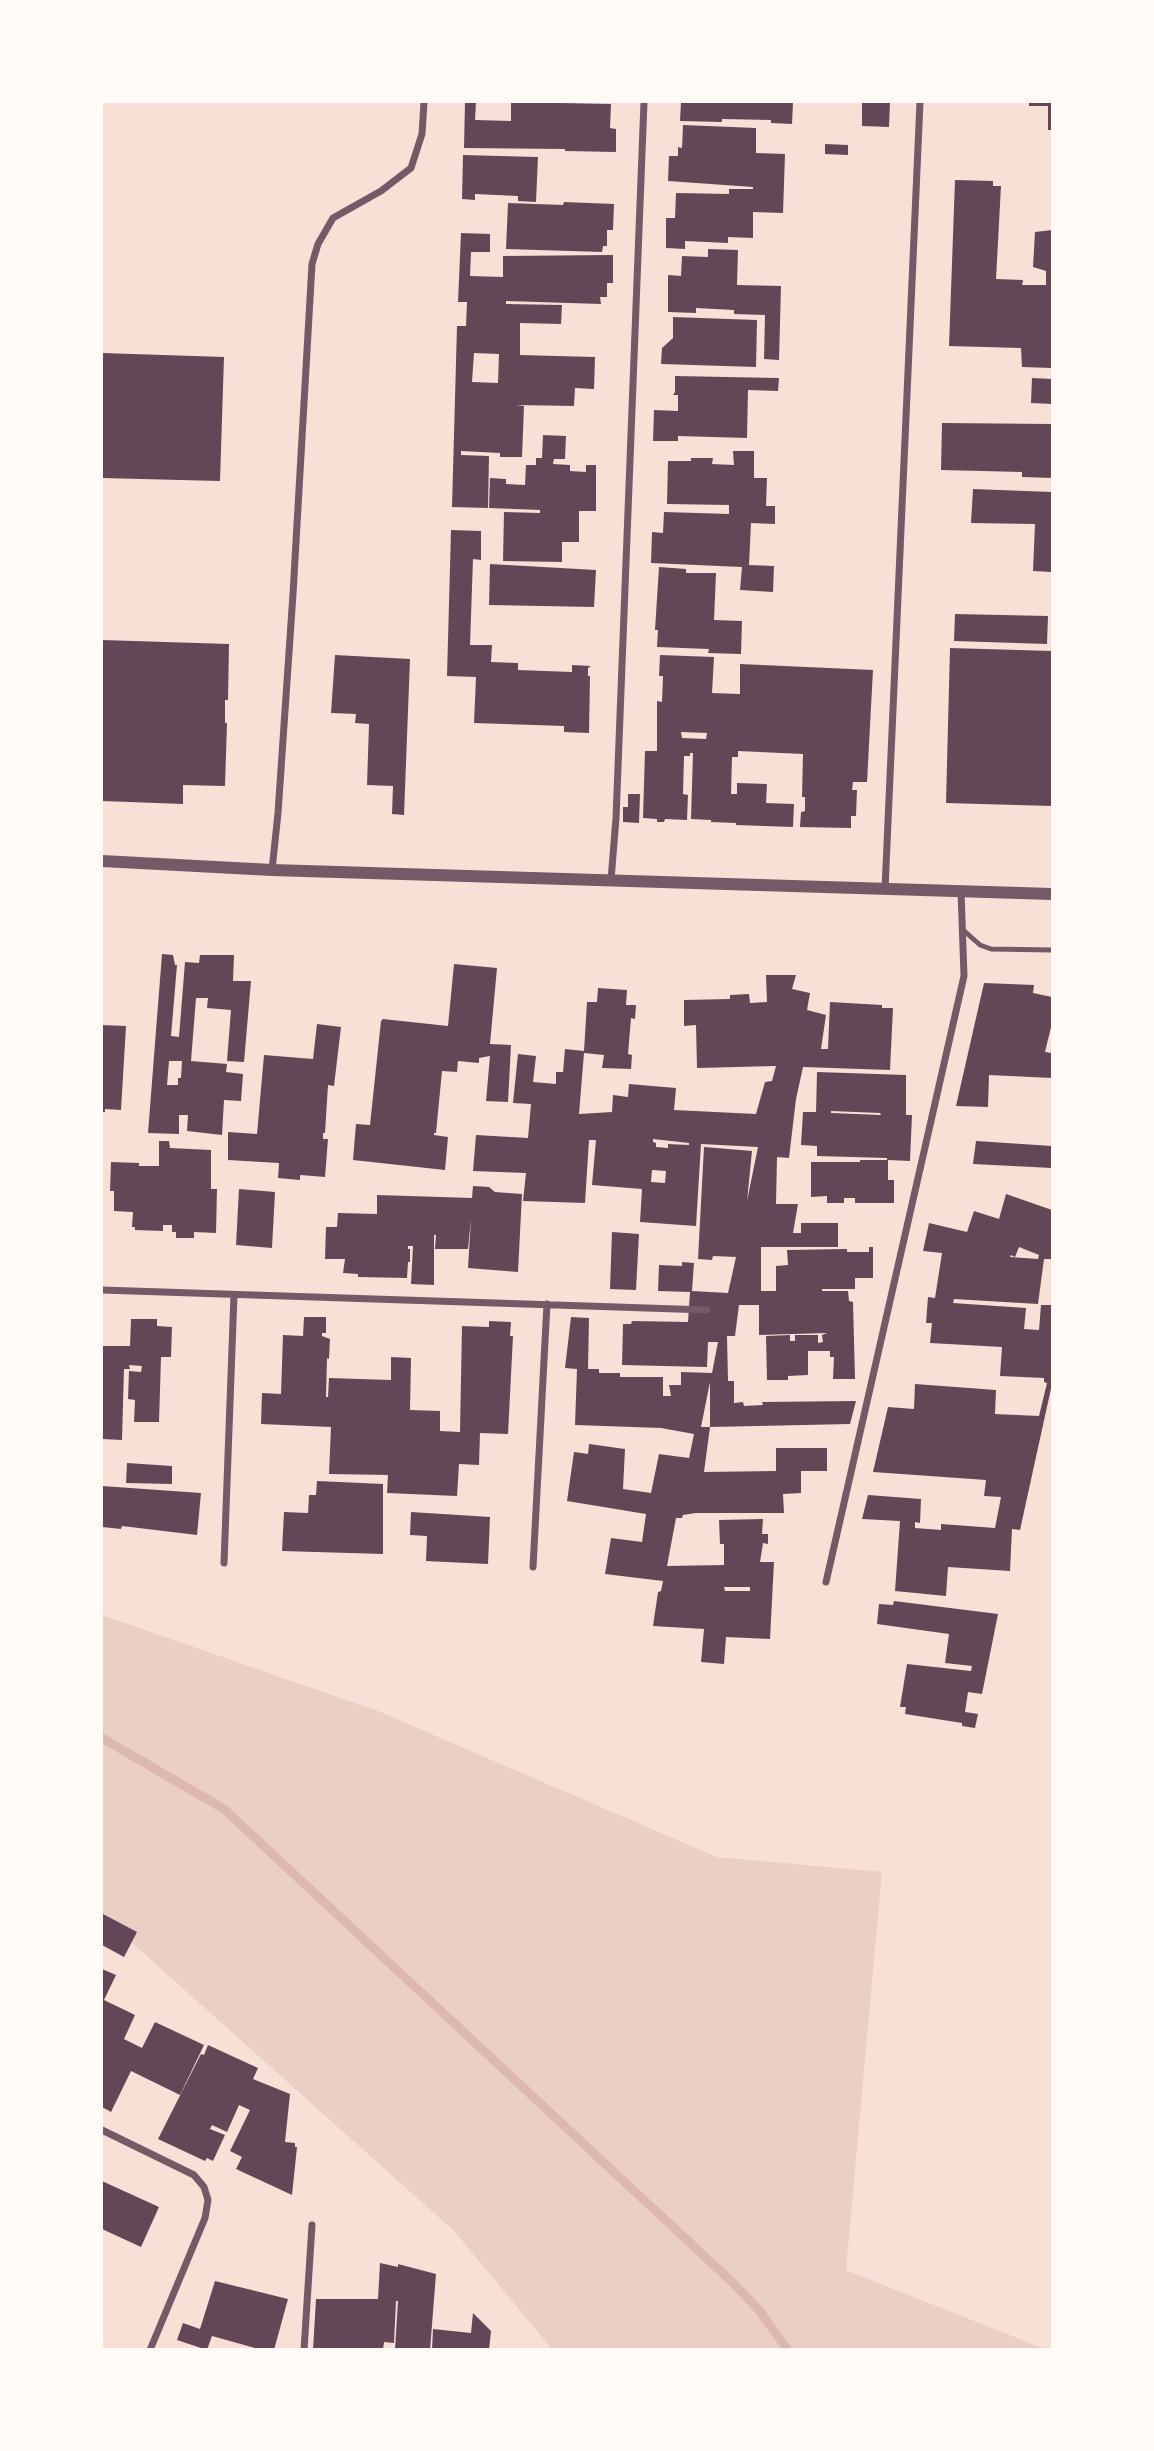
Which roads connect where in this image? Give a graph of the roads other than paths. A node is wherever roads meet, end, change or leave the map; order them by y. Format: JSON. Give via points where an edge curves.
{"nodes":[{"id":1,"x":424,"y":102,"type":"edge"},
{"id":2,"x":644,"y":102,"type":"edge"},
{"id":3,"x":920,"y":102,"type":"edge"},
{"id":4,"x":102,"y":861,"type":"edge"},
{"id":5,"x":272,"y":870,"type":"junction"},
{"id":6,"x":611,"y":880,"type":"junction"},
{"id":7,"x":886,"y":889,"type":"junction"},
{"id":8,"x":961,"y":891,"type":"junction"},
{"id":9,"x":1052,"y":894,"type":"edge"},
{"id":10,"x":962,"y":929,"type":"junction"},
{"id":11,"x":1052,"y":950,"type":"edge"},
{"id":12,"x":102,"y":1290,"type":"edge"},
{"id":13,"x":234,"y":1295,"type":"junction"},
{"id":14,"x":547,"y":1304,"type":"junction"},
{"id":15,"x":707,"y":1310,"type":"dead end"},
{"id":16,"x":224,"y":1563,"type":"dead end"},
{"id":17,"x":533,"y":1567,"type":"dead end"},
{"id":18,"x":826,"y":1582,"type":"dead end"},
{"id":19,"x":102,"y":2130,"type":"edge"},
{"id":20,"x":312,"y":2225,"type":"dead end"},
{"id":21,"x":150,"y":2350,"type":"edge"},
{"id":22,"x":304,"y":2350,"type":"edge"}],
"edges":[{"from":1,"to":5,"type":"street","via":[[422,134],[411,168],[333,218],[312,264]]},
{"from":2,"to":6,"type":"street"},
{"from":3,"to":7,"type":"street"},
{"from":4,"to":5,"type":"street"},
{"from":5,"to":6,"type":"street"},
{"from":6,"to":7,"type":"street"},
{"from":7,"to":8,"type":"street"},
{"from":8,"to":9,"type":"street"},
{"from":8,"to":10,"type":"street"},
{"from":10,"to":11,"type":"lane","via":[[991,949]]},
{"from":10,"to":18,"type":"street","via":[[964,976]]},
{"from":12,"to":13,"type":"street"},
{"from":13,"to":14,"type":"street"},
{"from":13,"to":16,"type":"street"},
{"from":14,"to":15,"type":"street"},
{"from":14,"to":17,"type":"street"},
{"from":19,"to":21,"type":"street","via":[[194,2175],[208,2200],[205,2218]]},
{"from":20,"to":22,"type":"street"}]}
